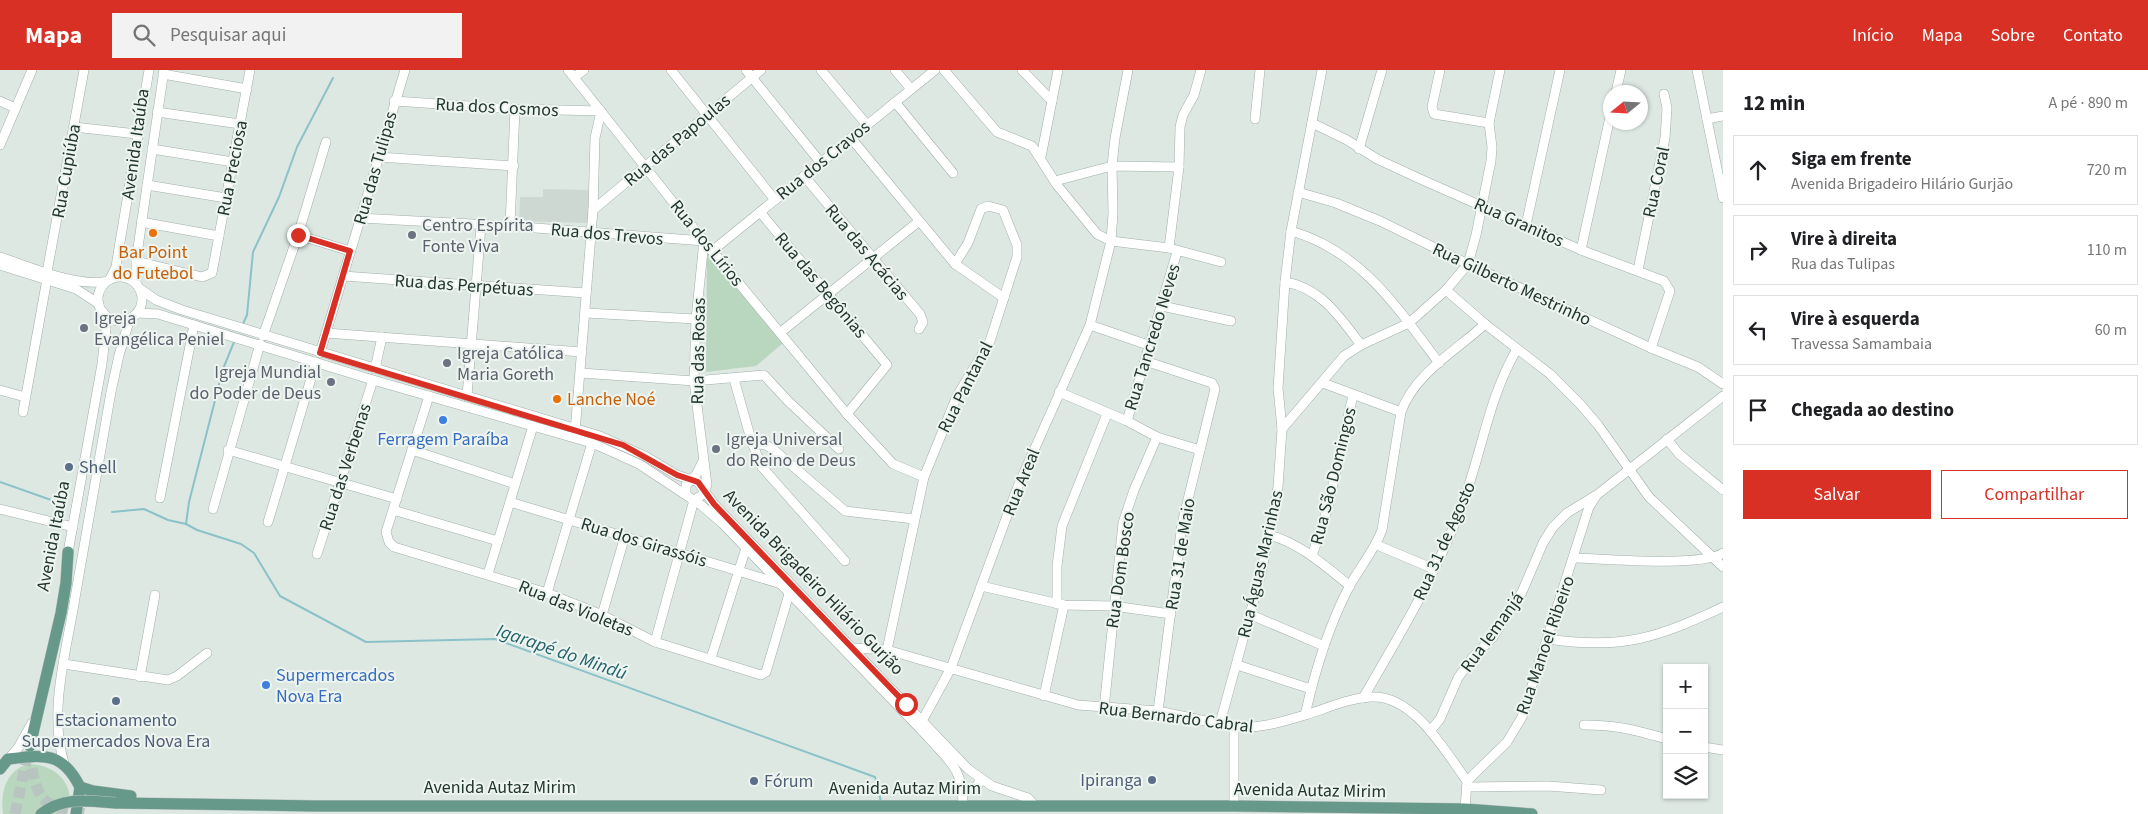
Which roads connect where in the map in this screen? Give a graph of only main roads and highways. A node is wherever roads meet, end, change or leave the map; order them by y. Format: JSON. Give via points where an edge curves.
{"nodes":[{"id":1,"x":68,"y":552,"type":"road end"},
{"id":2,"x":30,"y":746,"type":"tunnel mouth"},
{"id":3,"x":0,"y":768,"type":"edge"},
{"id":4,"x":80,"y":787,"type":"junction"},
{"id":5,"x":217,"y":804,"type":"junction"},
{"id":6,"x":1035,"y":810,"type":"edge"},
{"id":7,"x":41,"y":814,"type":"edge"},
{"id":8,"x":76,"y":814,"type":"edge"},
{"id":9,"x":1532,"y":814,"type":"edge"}],
"edges":[{"from":1,"to":2,"type":"main road","via":[[61,613]]},
{"from":3,"to":4,"type":"main road","via":[[8,759],[52,757],[64,763]]},
{"from":4,"to":5,"type":"main road","via":[[116,795]]},
{"from":4,"to":8,"type":"main road"},
{"from":5,"to":6,"type":"main road","name":"Avenida Autaz Mirim","via":[[963,806]]},
{"from":5,"to":7,"type":"main road","bridge":true,"via":[[152,805],[76,799],[50,807]]},
{"from":6,"to":9,"type":"main road","name":"Avenida Autaz Mirim","via":[[1234,806],[1465,809]]}]}
